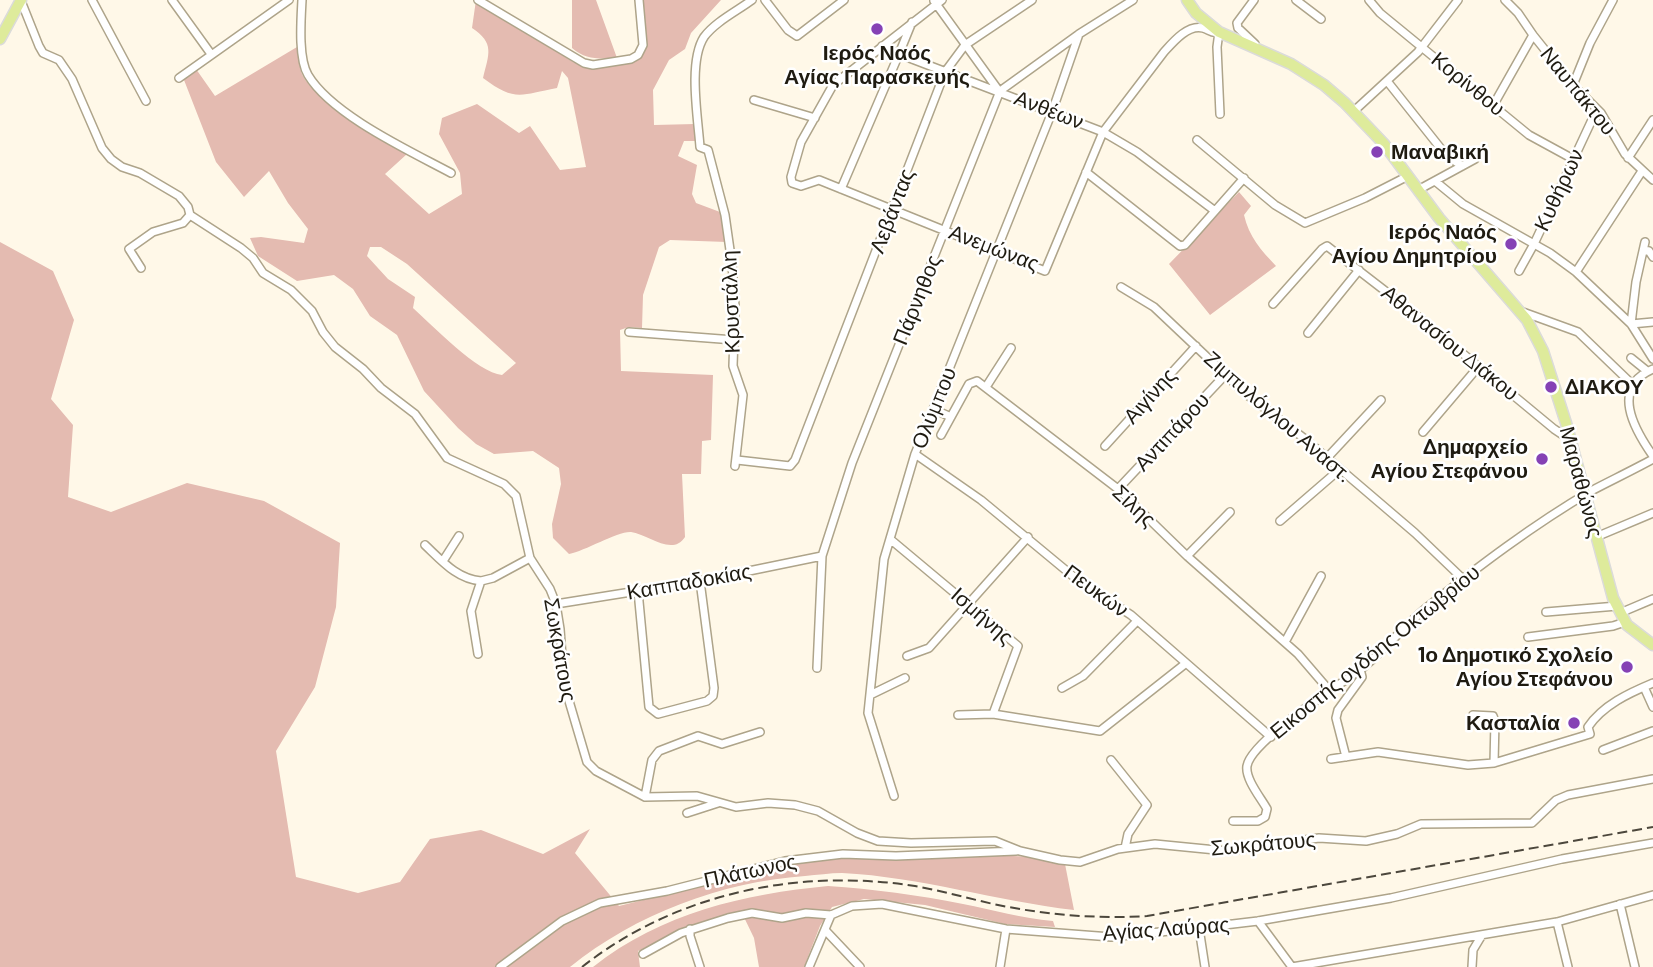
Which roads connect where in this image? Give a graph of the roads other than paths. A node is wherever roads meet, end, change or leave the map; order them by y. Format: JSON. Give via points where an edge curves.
{"nodes":[{"id":1,"x":21,"y":0,"type":"edge"},
{"id":2,"x":92,"y":0,"type":"edge"},
{"id":3,"x":172,"y":0,"type":"edge"},
{"id":4,"x":289,"y":0,"type":"edge"},
{"id":5,"x":302,"y":0,"type":"edge"},
{"id":6,"x":478,"y":0,"type":"edge"},
{"id":7,"x":639,"y":0,"type":"edge"},
{"id":8,"x":752,"y":0,"type":"edge"},
{"id":9,"x":765,"y":0,"type":"edge"},
{"id":10,"x":844,"y":0,"type":"edge"},
{"id":11,"x":1031,"y":0,"type":"edge"},
{"id":12,"x":1133,"y":0,"type":"edge"},
{"id":13,"x":1187,"y":0,"type":"edge"},
{"id":14,"x":1254,"y":0,"type":"edge"},
{"id":15,"x":1296,"y":0,"type":"edge"},
{"id":16,"x":1369,"y":0,"type":"edge"},
{"id":17,"x":1458,"y":0,"type":"edge"},
{"id":18,"x":1504,"y":0,"type":"edge"},
{"id":19,"x":1613,"y":0,"type":"edge"},
{"id":20,"x":937,"y":1,"type":"edge"},
{"id":21,"x":1378,"y":3,"type":"edge"},
{"id":22,"x":1321,"y":19,"type":"dead end"},
{"id":23,"x":912,"y":21,"type":"junction"},
{"id":24,"x":1219,"y":32,"type":"junction"},
{"id":25,"x":1079,"y":34,"type":"junction"},
{"id":26,"x":1533,"y":35,"type":"junction"},
{"id":27,"x":0,"y":39,"type":"edge"},
{"id":28,"x":965,"y":45,"type":"junction"},
{"id":29,"x":882,"y":46,"type":"junction"},
{"id":30,"x":1423,"y":47,"type":"junction"},
{"id":31,"x":1254,"y":48,"type":"junction"},
{"id":32,"x":211,"y":54,"type":"junction"},
{"id":33,"x":899,"y":54,"type":"junction"},
{"id":34,"x":945,"y":72,"type":"junction"},
{"id":35,"x":179,"y":78,"type":"dead end"},
{"id":36,"x":1387,"y":81,"type":"junction"},
{"id":37,"x":1573,"y":85,"type":"junction"},
{"id":38,"x":1000,"y":91,"type":"junction"},
{"id":39,"x":754,"y":100,"type":"dead end"},
{"id":40,"x":146,"y":101,"type":"dead end"},
{"id":41,"x":1494,"y":104,"type":"junction"},
{"id":42,"x":1597,"y":109,"type":"junction"},
{"id":43,"x":1354,"y":111,"type":"junction"},
{"id":44,"x":1052,"y":112,"type":"junction"},
{"id":45,"x":1220,"y":114,"type":"dead end"},
{"id":46,"x":815,"y":118,"type":"junction"},
{"id":47,"x":1653,"y":120,"type":"edge"},
{"id":48,"x":1103,"y":132,"type":"junction"},
{"id":49,"x":1197,"y":140,"type":"dead end"},
{"id":50,"x":1628,"y":158,"type":"junction"},
{"id":51,"x":1475,"y":159,"type":"dead end"},
{"id":52,"x":1573,"y":159,"type":"junction"},
{"id":53,"x":1462,"y":166,"type":"junction"},
{"id":54,"x":1086,"y":172,"type":"junction"},
{"id":55,"x":1642,"y":172,"type":"junction"},
{"id":56,"x":451,"y":173,"type":"dead end"},
{"id":57,"x":1408,"y":176,"type":"junction"},
{"id":58,"x":1244,"y":178,"type":"junction"},
{"id":59,"x":1653,"y":180,"type":"edge"},
{"id":60,"x":1435,"y":181,"type":"junction"},
{"id":61,"x":841,"y":189,"type":"junction"},
{"id":62,"x":1418,"y":190,"type":"junction"},
{"id":63,"x":893,"y":210,"type":"junction"},
{"id":64,"x":1215,"y":211,"type":"junction"},
{"id":65,"x":190,"y":215,"type":"junction"},
{"id":66,"x":945,"y":230,"type":"junction"},
{"id":67,"x":1646,"y":242,"type":"dead end"},
{"id":68,"x":1534,"y":244,"type":"junction"},
{"id":69,"x":1644,"y":250,"type":"junction"},
{"id":70,"x":997,"y":251,"type":"junction"},
{"id":71,"x":1653,"y":257,"type":"edge"},
{"id":72,"x":141,"y":268,"type":"dead end"},
{"id":73,"x":1359,"y":270,"type":"junction"},
{"id":74,"x":1519,"y":271,"type":"dead end"},
{"id":75,"x":1576,"y":272,"type":"junction"},
{"id":76,"x":1121,"y":286,"type":"dead end"},
{"id":77,"x":1273,"y":304,"type":"dead end"},
{"id":78,"x":1520,"y":311,"type":"junction"},
{"id":79,"x":1653,"y":322,"type":"edge"},
{"id":80,"x":1631,"y":324,"type":"junction"},
{"id":81,"x":629,"y":332,"type":"dead end"},
{"id":82,"x":1308,"y":332,"type":"dead end"},
{"id":83,"x":734,"y":340,"type":"junction"},
{"id":84,"x":1195,"y":346,"type":"junction"},
{"id":85,"x":1011,"y":348,"type":"dead end"},
{"id":86,"x":1631,"y":358,"type":"dead end"},
{"id":87,"x":1653,"y":359,"type":"edge"},
{"id":88,"x":1479,"y":366,"type":"junction"},
{"id":89,"x":1650,"y":370,"type":"edge"},
{"id":90,"x":1226,"y":374,"type":"junction"},
{"id":91,"x":1633,"y":385,"type":"junction"},
{"id":92,"x":986,"y":387,"type":"junction"},
{"id":93,"x":1381,"y":400,"type":"dead end"},
{"id":94,"x":933,"y":409,"type":"junction"},
{"id":95,"x":951,"y":417,"type":"junction"},
{"id":96,"x":1423,"y":432,"type":"dead end"},
{"id":97,"x":941,"y":435,"type":"dead end"},
{"id":98,"x":1570,"y":436,"type":"junction"},
{"id":99,"x":1105,"y":446,"type":"dead end"},
{"id":100,"x":915,"y":454,"type":"junction"},
{"id":101,"x":1326,"y":458,"type":"junction"},
{"id":102,"x":1653,"y":458,"type":"edge"},
{"id":103,"x":736,"y":463,"type":"joint"},
{"id":104,"x":1339,"y":470,"type":"junction"},
{"id":105,"x":1118,"y":489,"type":"junction"},
{"id":106,"x":1585,"y":495,"type":"junction"},
{"id":107,"x":1230,"y":512,"type":"dead end"},
{"id":108,"x":1653,"y":513,"type":"edge"},
{"id":109,"x":1280,"y":521,"type":"dead end"},
{"id":110,"x":459,"y":536,"type":"dead end"},
{"id":111,"x":1028,"y":537,"type":"junction"},
{"id":112,"x":1596,"y":537,"type":"junction"},
{"id":113,"x":890,"y":539,"type":"junction"},
{"id":114,"x":425,"y":545,"type":"dead end"},
{"id":115,"x":822,"y":556,"type":"junction"},
{"id":116,"x":1187,"y":556,"type":"junction"},
{"id":117,"x":530,"y":558,"type":"junction"},
{"id":118,"x":443,"y":561,"type":"junction"},
{"id":119,"x":1321,"y":576,"type":"dead end"},
{"id":120,"x":1463,"y":579,"type":"junction"},
{"id":121,"x":481,"y":580,"type":"junction"},
{"id":122,"x":700,"y":581,"type":"junction"},
{"id":123,"x":638,"y":591,"type":"junction"},
{"id":124,"x":1653,"y":599,"type":"edge"},
{"id":125,"x":555,"y":604,"type":"junction"},
{"id":126,"x":968,"y":604,"type":"junction"},
{"id":127,"x":1546,"y":612,"type":"dead end"},
{"id":128,"x":1620,"y":614,"type":"junction"},
{"id":129,"x":1137,"y":621,"type":"junction"},
{"id":130,"x":1528,"y":638,"type":"dead end"},
{"id":131,"x":1650,"y":639,"type":"edge"},
{"id":132,"x":1284,"y":642,"type":"junction"},
{"id":133,"x":478,"y":654,"type":"dead end"},
{"id":134,"x":907,"y":656,"type":"dead end"},
{"id":135,"x":1185,"y":664,"type":"junction"},
{"id":136,"x":817,"y":668,"type":"dead end"},
{"id":137,"x":1360,"y":669,"type":"junction"},
{"id":138,"x":905,"y":678,"type":"dead end"},
{"id":139,"x":1653,"y":682,"type":"edge"},
{"id":140,"x":1644,"y":687,"type":"junction"},
{"id":141,"x":1062,"y":688,"type":"dead end"},
{"id":142,"x":1329,"y":690,"type":"junction"},
{"id":143,"x":870,"y":695,"type":"junction"},
{"id":144,"x":1653,"y":708,"type":"edge"},
{"id":145,"x":958,"y":715,"type":"dead end"},
{"id":146,"x":993,"y":715,"type":"junction"},
{"id":147,"x":1473,"y":715,"type":"dead end"},
{"id":148,"x":1653,"y":731,"type":"edge"},
{"id":149,"x":760,"y":732,"type":"dead end"},
{"id":150,"x":1270,"y":737,"type":"junction"},
{"id":151,"x":1603,"y":750,"type":"dead end"},
{"id":152,"x":1346,"y":757,"type":"junction"},
{"id":153,"x":1331,"y":759,"type":"dead end"},
{"id":154,"x":1111,"y":760,"type":"dead end"},
{"id":155,"x":1494,"y":763,"type":"junction"},
{"id":156,"x":1653,"y":779,"type":"edge"},
{"id":157,"x":894,"y":796,"type":"dead end"},
{"id":158,"x":645,"y":797,"type":"junction"},
{"id":159,"x":718,"y":802,"type":"junction"},
{"id":160,"x":687,"y":813,"type":"dead end"},
{"id":161,"x":1233,"y":821,"type":"dead end"},
{"id":162,"x":1653,"y":843,"type":"edge"},
{"id":163,"x":1125,"y":848,"type":"junction"},
{"id":164,"x":1020,"y":851,"type":"junction"},
{"id":165,"x":1653,"y":895,"type":"edge"},
{"id":166,"x":1620,"y":904,"type":"junction"},
{"id":167,"x":831,"y":915,"type":"junction"},
{"id":168,"x":1258,"y":921,"type":"junction"},
{"id":169,"x":1557,"y":922,"type":"junction"},
{"id":170,"x":1199,"y":928,"type":"junction"},
{"id":171,"x":690,"y":929,"type":"junction"},
{"id":172,"x":1006,"y":929,"type":"junction"},
{"id":173,"x":825,"y":930,"type":"junction"},
{"id":174,"x":1482,"y":935,"type":"junction"},
{"id":175,"x":643,"y":954,"type":"dead end"},
{"id":176,"x":500,"y":967,"type":"edge"},
{"id":177,"x":700,"y":967,"type":"edge"},
{"id":178,"x":808,"y":967,"type":"edge"},
{"id":179,"x":860,"y":967,"type":"edge"},
{"id":180,"x":1000,"y":967,"type":"edge"},
{"id":181,"x":1205,"y":967,"type":"edge"},
{"id":182,"x":1292,"y":967,"type":"edge"},
{"id":183,"x":1472,"y":967,"type":"edge"},
{"id":184,"x":1568,"y":967,"type":"edge"},
{"id":185,"x":1635,"y":967,"type":"edge"}],
"edges":[{"from":1,"to":27,"type":"main road"},
{"from":1,"to":65,"type":"street","name":"Σωκράτους","via":[[43,53],[59,60],[72,79],[102,148],[122,167],[179,196]]},
{"from":2,"to":40,"type":"street"},
{"from":3,"to":32,"type":"street"},
{"from":4,"to":32,"type":"street"},
{"from":5,"to":56,"type":"street","via":[[304,62],[315,84],[346,114]]},
{"from":6,"to":7,"type":"street","via":[[570,57],[593,65],[635,57],[643,45]]},
{"from":8,"to":83,"type":"street","name":"Κρυστάλλη","via":[[707,34],[697,64],[700,147],[708,149],[729,232]]},
{"from":9,"to":10,"type":"street","via":[[797,36]]},
{"from":11,"to":28,"type":"street","name":"Λεβάντας"},
{"from":12,"to":25,"type":"street"},
{"from":13,"to":24,"type":"main road","name":"Μαραθώνος"},
{"from":14,"to":31,"type":"street","via":[[1237,23]]},
{"from":15,"to":22,"type":"street"},
{"from":16,"to":21,"type":"street","name":"Κορίνθου"},
{"from":17,"to":30,"type":"street"},
{"from":18,"to":26,"type":"street","name":"Ναυπάκτου"},
{"from":19,"to":37,"type":"street"},
{"from":20,"to":23,"type":"street"},
{"from":20,"to":28,"type":"street"},
{"from":21,"to":30,"type":"street","name":"Κορίνθου","via":[[1380,13]]},
{"from":23,"to":29,"type":"street"},
{"from":23,"to":33,"type":"street"},
{"from":24,"to":31,"type":"main road","name":"Μαραθώνος"},
{"from":24,"to":45,"type":"street"},
{"from":24,"to":48,"type":"street","name":"Ανεμώνας","via":[[1195,28],[1174,40]]},
{"from":25,"to":38,"type":"street"},
{"from":25,"to":44,"type":"street","name":"Ολύμπου"},
{"from":26,"to":37,"type":"street","name":"Ναυπάκτου"},
{"from":26,"to":41,"type":"street"},
{"from":28,"to":34,"type":"street","name":"Λεβάντας"},
{"from":28,"to":38,"type":"street"},
{"from":29,"to":33,"type":"street","name":"Ανθέων"},
{"from":29,"to":46,"type":"street","via":[[833,85]]},
{"from":30,"to":36,"type":"street"},
{"from":30,"to":41,"type":"street","name":"Κορίνθου"},
{"from":31,"to":43,"type":"main road","name":"Μαραθώνος","via":[[1302,70]]},
{"from":32,"to":35,"type":"street"},
{"from":33,"to":34,"type":"street","name":"Ανθέων"},
{"from":33,"to":61,"type":"street"},
{"from":34,"to":38,"type":"street","name":"Ανθέων"},
{"from":34,"to":63,"type":"street","name":"Λεβάντας"},
{"from":36,"to":43,"type":"street"},
{"from":36,"to":53,"type":"street","via":[[1446,155]]},
{"from":37,"to":42,"type":"street","name":"Ναυπάκτου"},
{"from":38,"to":44,"type":"street","name":"Ανθέων"},
{"from":38,"to":66,"type":"street","name":"Πάρνηθος"},
{"from":39,"to":46,"type":"street"},
{"from":41,"to":52,"type":"street","name":"Κορίνθου","via":[[1535,139]]},
{"from":42,"to":50,"type":"street","name":"Ναυπάκτου"},
{"from":42,"to":52,"type":"street","name":"Κυθήρων"},
{"from":43,"to":57,"type":"main road","name":"Μαραθώνος"},
{"from":44,"to":48,"type":"street","name":"Ανθέων"},
{"from":44,"to":70,"type":"street","name":"Ολύμπου"},
{"from":46,"to":61,"type":"street","name":"Ανεμώνας","via":[[800,142],[792,183],[801,186],[819,180]]},
{"from":47,"to":50,"type":"street"},
{"from":48,"to":54,"type":"street","name":"Ανεμώνας"},
{"from":48,"to":64,"type":"street","name":"Ανθέων"},
{"from":49,"to":58,"type":"street"},
{"from":50,"to":55,"type":"street","name":"Ναυπάκτου"},
{"from":51,"to":53,"type":"street"},
{"from":52,"to":68,"type":"street","name":"Κυθήρων"},
{"from":53,"to":60,"type":"street"},
{"from":54,"to":64,"type":"street","via":[[1180,246],[1185,246]]},
{"from":54,"to":70,"type":"street","name":"Ανεμώνας","via":[[1045,271]]},
{"from":55,"to":59,"type":"street","name":"Ναυπάκτου"},
{"from":55,"to":75,"type":"street"},
{"from":57,"to":58,"type":"street","via":[[1305,223]]},
{"from":57,"to":62,"type":"main road","name":"Μαραθώνος"},
{"from":58,"to":64,"type":"street"},
{"from":60,"to":62,"type":"street"},
{"from":60,"to":68,"type":"street","via":[[1463,204]]},
{"from":61,"to":63,"type":"street","name":"Ανεμώνας"},
{"from":62,"to":78,"type":"main road","name":"Μαραθώνος"},
{"from":63,"to":66,"type":"street","name":"Ανεμώνας"},
{"from":63,"to":103,"type":"street","name":"Λεβάντας","via":[[797,455],[790,466]]},
{"from":65,"to":72,"type":"street","via":[[183,223],[153,232],[129,249]]},
{"from":65,"to":117,"type":"street","name":"Σωκράτους","via":[[241,247],[263,273],[291,290],[312,311],[335,347],[415,414],[447,458],[512,490]]},
{"from":66,"to":70,"type":"street","name":"Ανεμώνας"},
{"from":66,"to":115,"type":"street","name":"Πάρνηθος","via":[[852,463]]},
{"from":67,"to":69,"type":"street"},
{"from":68,"to":74,"type":"street","name":"Κυθήρων"},
{"from":68,"to":75,"type":"street"},
{"from":69,"to":71,"type":"street"},
{"from":69,"to":80,"type":"street"},
{"from":70,"to":94,"type":"street","name":"Ολύμπου"},
{"from":73,"to":77,"type":"street","name":"Αθανασίου Διάκου","via":[[1327,246]]},
{"from":73,"to":82,"type":"street"},
{"from":73,"to":88,"type":"street","name":"Αθανασίου Διάκου"},
{"from":75,"to":80,"type":"street"},
{"from":76,"to":84,"type":"street","name":"Ζιμπυλόγλου Αναστ.","via":[[1154,307]]},
{"from":78,"to":91,"type":"street","via":[[1578,332]]},
{"from":78,"to":98,"type":"main road","name":"Μαραθώνος","via":[[1544,351]]},
{"from":79,"to":80,"type":"street"},
{"from":80,"to":87,"type":"street"},
{"from":81,"to":83,"type":"street"},
{"from":83,"to":103,"type":"street","name":"Κρυστάλλη","via":[[734,372],[743,395]]},
{"from":84,"to":90,"type":"street","name":"Ζιμπυλόγλου Αναστ."},
{"from":84,"to":99,"type":"street","name":"Αιγίνης"},
{"from":85,"to":92,"type":"street"},
{"from":86,"to":89,"type":"street"},
{"from":88,"to":96,"type":"street"},
{"from":88,"to":98,"type":"street","name":"Αθανασίου Διάκου","via":[[1550,426]]},
{"from":89,"to":91,"type":"street"},
{"from":90,"to":101,"type":"street","name":"Ζιμπυλόγλου Αναστ."},
{"from":90,"to":105,"type":"street","name":"Αντιπάρου"},
{"from":91,"to":102,"type":"street","via":[[1629,412]]},
{"from":92,"to":95,"type":"street","via":[[977,381],[969,384]]},
{"from":92,"to":105,"type":"street","name":"Σίλης"},
{"from":93,"to":101,"type":"street"},
{"from":94,"to":95,"type":"street"},
{"from":94,"to":100,"type":"street","name":"Ολύμπου"},
{"from":95,"to":97,"type":"street"},
{"from":98,"to":106,"type":"main road","name":"Μαραθώνος"},
{"from":100,"to":111,"type":"street","name":"Πευκών"},
{"from":100,"to":113,"type":"street","name":"Ολύμπου"},
{"from":101,"to":104,"type":"street","name":"Ζιμπυλόγλου Αναστ."},
{"from":102,"to":106,"type":"street","name":"Εικοστής ογδόης Οκτωβρίου"},
{"from":104,"to":109,"type":"street"},
{"from":104,"to":120,"type":"street","name":"Ζιμπυλόγλου Αναστ."},
{"from":105,"to":116,"type":"street","name":"Σίλης"},
{"from":106,"to":112,"type":"main road","name":"Μαραθώνος"},
{"from":106,"to":120,"type":"street","name":"Εικοστής ογδόης Οκτωβρίου"},
{"from":107,"to":116,"type":"street"},
{"from":108,"to":112,"type":"street"},
{"from":110,"to":118,"type":"street"},
{"from":111,"to":126,"type":"street"},
{"from":111,"to":129,"type":"street","name":"Πευκών","via":[[1080,582]]},
{"from":112,"to":128,"type":"main road","name":"Μαραθώνος"},
{"from":113,"to":126,"type":"street","name":"Ισμήνης"},
{"from":113,"to":143,"type":"street","name":"Ολύμπου"},
{"from":114,"to":118,"type":"street"},
{"from":115,"to":122,"type":"street","name":"Καππαδοκίας"},
{"from":115,"to":136,"type":"street","name":"Πάρνηθος"},
{"from":116,"to":132,"type":"street","name":"Σίλης"},
{"from":117,"to":121,"type":"street"},
{"from":117,"to":125,"type":"street","name":"Σωκράτους"},
{"from":118,"to":121,"type":"street","via":[[458,575]]},
{"from":119,"to":132,"type":"street"},
{"from":120,"to":137,"type":"street","name":"Εικοστής ογδόης Οκτωβρίου"},
{"from":121,"to":133,"type":"street","via":[[471,611]]},
{"from":122,"to":123,"type":"street","name":"Καππαδοκίας"},
{"from":122,"to":123,"type":"street","via":[[713,696],[707,702],[658,714],[649,707]]},
{"from":123,"to":125,"type":"street","name":"Καππαδοκίας"},
{"from":124,"to":128,"type":"street"},
{"from":125,"to":158,"type":"street","name":"Σωκράτους","via":[[564,684],[587,762]]},
{"from":126,"to":134,"type":"street","via":[[929,648]]},
{"from":126,"to":146,"type":"street","name":"Ισμήνης","via":[[1018,646]]},
{"from":127,"to":128,"type":"street"},
{"from":128,"to":130,"type":"street","via":[[1613,626]]},
{"from":128,"to":131,"type":"main road"},
{"from":129,"to":135,"type":"street","name":"Πευκών"},
{"from":129,"to":141,"type":"street","via":[[1083,676]]},
{"from":132,"to":142,"type":"street","name":"Σίλης"},
{"from":135,"to":146,"type":"street","via":[[1100,731]]},
{"from":135,"to":150,"type":"street","name":"Πευκών"},
{"from":137,"to":142,"type":"street","name":"Εικοστής ογδόης Οκτωβρίου"},
{"from":137,"to":152,"type":"street","via":[[1362,677],[1336,718]]},
{"from":138,"to":143,"type":"street"},
{"from":139,"to":140,"type":"street"},
{"from":140,"to":144,"type":"street"},
{"from":140,"to":155,"type":"street","via":[[1595,716],[1588,727],[1590,734]]},
{"from":142,"to":150,"type":"street","name":"Εικοστής ογδόης Οκτωβρίου"},
{"from":143,"to":157,"type":"street","name":"Ολύμπου","via":[[868,713]]},
{"from":145,"to":146,"type":"street"},
{"from":147,"to":155,"type":"street","via":[[1493,716]]},
{"from":148,"to":151,"type":"street"},
{"from":149,"to":158,"type":"street","via":[[722,744],[698,736],[659,751],[652,760]]},
{"from":150,"to":161,"type":"street","name":"Εικοστής ογδόης Οκτωβρίου","via":[[1247,766],[1267,809],[1265,817]]},
{"from":152,"to":153,"type":"street"},
{"from":152,"to":155,"type":"street","via":[[1378,752],[1468,765]]},
{"from":154,"to":163,"type":"street","via":[[1147,804],[1128,834]]},
{"from":156,"to":163,"type":"street","name":"Σωκράτους","via":[[1568,795],[1532,823],[1421,824],[1366,841],[1319,838],[1226,851],[1155,844]]},
{"from":158,"to":159,"type":"street","name":"Σωκράτους","via":[[689,796]]},
{"from":159,"to":160,"type":"street"},
{"from":159,"to":164,"type":"street","name":"Σωκράτους","via":[[736,807],[768,803],[811,808],[878,841],[995,841]]},
{"from":162,"to":168,"type":"street","name":"Αγίας Λαύρας"},
{"from":163,"to":164,"type":"street","name":"Σωκράτους","via":[[1080,862]]},
{"from":164,"to":176,"type":"street","name":"Πλάτωνος","via":[[843,854],[785,861],[600,903],[562,921]]},
{"from":165,"to":166,"type":"street"},
{"from":166,"to":169,"type":"street"},
{"from":166,"to":185,"type":"street"},
{"from":167,"to":171,"type":"street","name":"Αγίας Λαύρας","via":[[806,913],[782,918],[752,912]]},
{"from":167,"to":172,"type":"street","name":"Αγίας Λαύρας","via":[[852,905],[882,904]]},
{"from":167,"to":173,"type":"street"},
{"from":168,"to":170,"type":"street","name":"Αγίας Λαύρας"},
{"from":168,"to":182,"type":"street"},
{"from":169,"to":174,"type":"street"},
{"from":169,"to":184,"type":"street"},
{"from":170,"to":172,"type":"street","name":"Αγίας Λαύρας","via":[[1111,937]]},
{"from":170,"to":181,"type":"street"},
{"from":171,"to":175,"type":"street","name":"Αγίας Λαύρας"},
{"from":171,"to":177,"type":"street"},
{"from":172,"to":180,"type":"street"},
{"from":173,"to":178,"type":"street"},
{"from":173,"to":179,"type":"street"},
{"from":174,"to":182,"type":"street"},
{"from":174,"to":183,"type":"street"}]}
